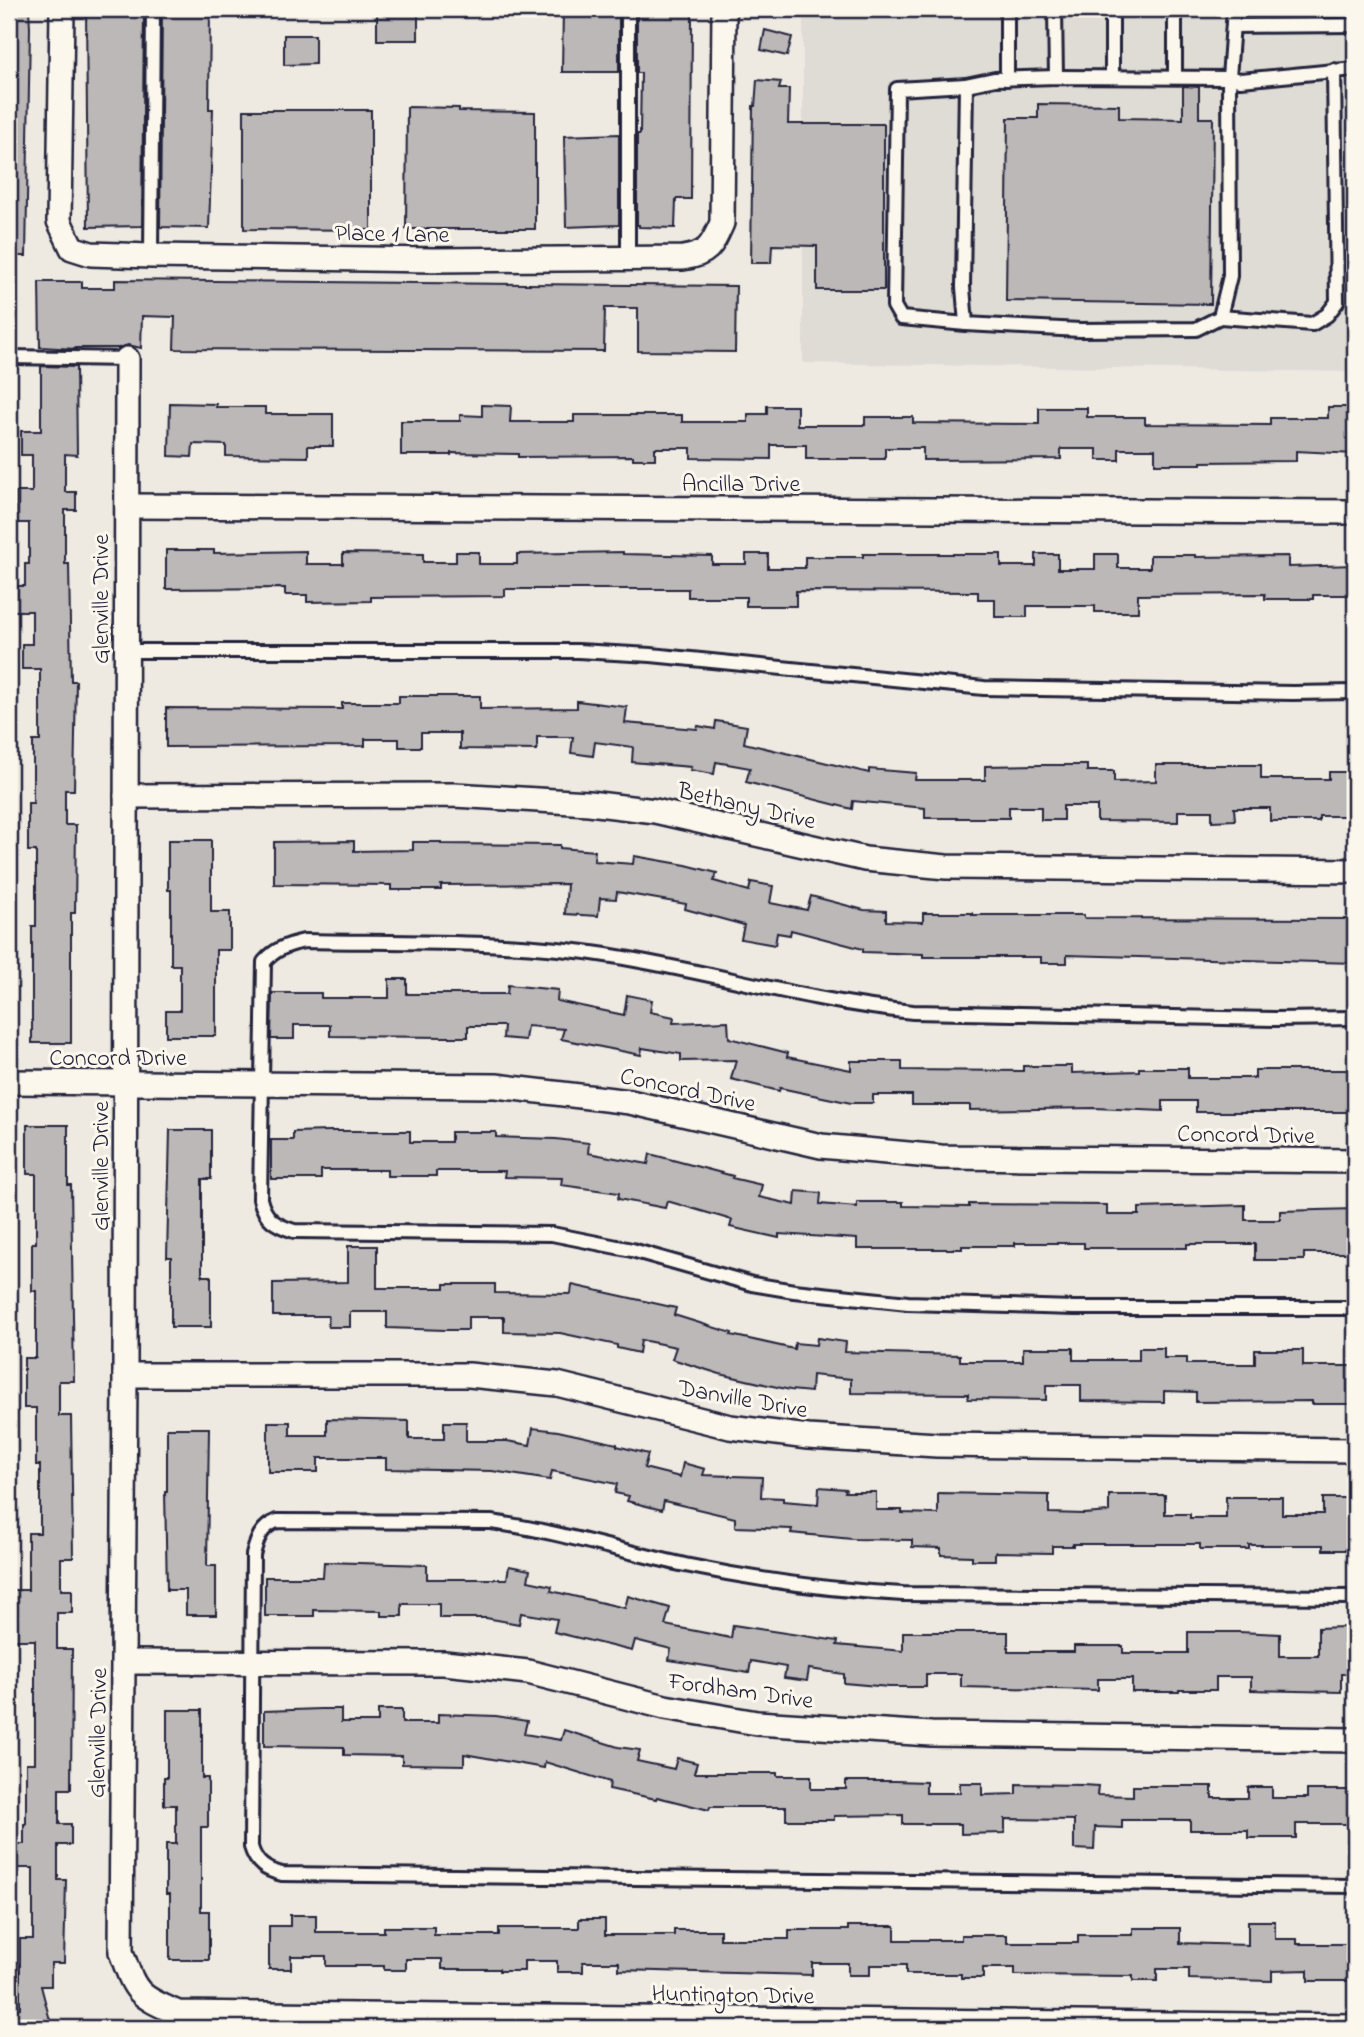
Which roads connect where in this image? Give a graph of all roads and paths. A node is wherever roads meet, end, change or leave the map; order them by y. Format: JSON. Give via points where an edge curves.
{"nodes":[{"id":1,"x":62,"y":9,"type":"edge"},
{"id":2,"x":153,"y":9,"type":"edge"},
{"id":3,"x":628,"y":9,"type":"edge"},
{"id":4,"x":724,"y":9,"type":"edge"},
{"id":5,"x":1007,"y":9,"type":"edge"},
{"id":6,"x":1055,"y":9,"type":"edge"},
{"id":7,"x":1112,"y":9,"type":"edge"},
{"id":8,"x":1175,"y":9,"type":"edge"},
{"id":9,"x":1234,"y":9,"type":"edge"},
{"id":10,"x":1355,"y":25,"type":"edge"},
{"id":11,"x":1233,"y":26,"type":"junction"},
{"id":12,"x":1334,"y":69,"type":"junction"},
{"id":13,"x":1355,"y":69,"type":"edge"},
{"id":14,"x":1112,"y":76,"type":"junction"},
{"id":15,"x":1056,"y":77,"type":"junction"},
{"id":16,"x":1175,"y":77,"type":"junction"},
{"id":17,"x":1229,"y":78,"type":"junction"},
{"id":18,"x":1007,"y":79,"type":"junction"},
{"id":19,"x":966,"y":85,"type":"junction"},
{"id":20,"x":150,"y":256,"type":"junction"},
{"id":21,"x":628,"y":258,"type":"junction"},
{"id":22,"x":1220,"y":317,"type":"junction"},
{"id":23,"x":966,"y":324,"type":"junction"},
{"id":24,"x":9,"y":357,"type":"edge"},
{"id":25,"x":127,"y":359,"type":"joint"},
{"id":26,"x":127,"y":506,"type":"junction"},
{"id":27,"x":1355,"y":512,"type":"edge"},
{"id":28,"x":125,"y":652,"type":"junction"},
{"id":29,"x":1355,"y":692,"type":"edge"},
{"id":30,"x":126,"y":796,"type":"junction"},
{"id":31,"x":1355,"y":872,"type":"edge"},
{"id":32,"x":1355,"y":1018,"type":"edge"},
{"id":33,"x":9,"y":1083,"type":"edge"},
{"id":34,"x":126,"y":1084,"type":"junction"},
{"id":35,"x":261,"y":1084,"type":"junction"},
{"id":36,"x":1355,"y":1161,"type":"edge"},
{"id":37,"x":1355,"y":1308,"type":"edge"},
{"id":38,"x":125,"y":1375,"type":"junction"},
{"id":39,"x":1355,"y":1450,"type":"edge"},
{"id":40,"x":1355,"y":1597,"type":"edge"},
{"id":41,"x":124,"y":1662,"type":"junction"},
{"id":42,"x":252,"y":1662,"type":"junction"},
{"id":43,"x":1355,"y":1740,"type":"edge"},
{"id":44,"x":1355,"y":1886,"type":"edge"},
{"id":45,"x":128,"y":1972,"type":"joint"},
{"id":46,"x":617,"y":2024,"type":"edge"},
{"id":47,"x":1355,"y":2026,"type":"edge"}],
"edges":[{"from":1,"to":20,"type":"street","name":"Place 1 Lane","via":[[59,221],[72,248],[91,254]]},
{"from":2,"to":20,"type":"lane"},
{"from":3,"to":21,"type":"lane"},
{"from":4,"to":21,"type":"street","name":"Place 1 Lane","via":[[722,223],[708,249],[699,255]]},
{"from":5,"to":18,"type":"lane"},
{"from":6,"to":15,"type":"lane"},
{"from":7,"to":14,"type":"lane"},
{"from":8,"to":16,"type":"lane"},
{"from":9,"to":11,"type":"lane"},
{"from":10,"to":11,"type":"lane"},
{"from":11,"to":17,"type":"lane"},
{"from":12,"to":13,"type":"lane"},
{"from":12,"to":17,"type":"lane"},
{"from":12,"to":22,"type":"lane","via":[[1337,302],[1312,324]]},
{"from":14,"to":15,"type":"lane"},
{"from":14,"to":16,"type":"lane"},
{"from":15,"to":18,"type":"lane"},
{"from":16,"to":17,"type":"lane"},
{"from":17,"to":22,"type":"lane","via":[[1230,276]]},
{"from":18,"to":19,"type":"lane"},
{"from":19,"to":23,"type":"lane"},
{"from":19,"to":23,"type":"lane","via":[[897,89],[894,306],[901,318]]},
{"from":20,"to":21,"type":"street","name":"Place 1 Lane"},
{"from":22,"to":23,"type":"lane","via":[[1196,329],[1080,330]]},
{"from":24,"to":25,"type":"lane"},
{"from":25,"to":26,"type":"street","name":"Glenville Drive"},
{"from":26,"to":27,"type":"street","name":"Ancilla Drive"},
{"from":26,"to":28,"type":"street","name":"Glenville Drive"},
{"from":28,"to":29,"type":"lane","via":[[578,651],[984,688]]},
{"from":28,"to":30,"type":"street","name":"Glenville Drive"},
{"from":30,"to":31,"type":"street","name":"Bethany Drive","via":[[454,795],[589,803],[655,811],[864,859],[946,867]]},
{"from":30,"to":34,"type":"street","name":"Glenville Drive"},
{"from":32,"to":35,"type":"lane","via":[[914,1012],[858,1007],[604,955],[508,946],[304,941],[284,946],[264,962]]},
{"from":33,"to":34,"type":"street","name":"Concord Drive"},
{"from":34,"to":35,"type":"street","name":"Concord Drive"},
{"from":34,"to":38,"type":"street","name":"Glenville Drive"},
{"from":35,"to":36,"type":"street","name":"Concord Drive","via":[[523,1088],[630,1102],[821,1146],[941,1157]]},
{"from":35,"to":37,"type":"lane","via":[[260,1199],[270,1221],[294,1231],[552,1234],[632,1250],[752,1284],[908,1303]]},
{"from":38,"to":39,"type":"street","name":"Danville Drive","via":[[469,1375],[557,1384],[730,1427],[936,1446]]},
{"from":38,"to":41,"type":"street","name":"Glenville Drive"},
{"from":40,"to":42,"type":"lane","via":[[837,1591],[686,1565],[522,1526],[289,1519],[267,1524],[255,1544]]},
{"from":41,"to":42,"type":"street","name":"Fordham Drive"},
{"from":41,"to":45,"type":"street","name":"Glenville Drive","via":[[121,1952]]},
{"from":42,"to":43,"type":"street","name":"Fordham Drive","via":[[444,1663],[528,1672],[665,1707],[757,1723],[932,1734]]},
{"from":42,"to":44,"type":"lane","via":[[251,1847],[259,1864],[282,1874]]},
{"from":45,"to":46,"type":"street","name":"Huntington Drive","via":[[134,1987],[151,2001],[178,2013]]},
{"from":46,"to":47,"type":"street","name":"Huntington Drive"}]}
